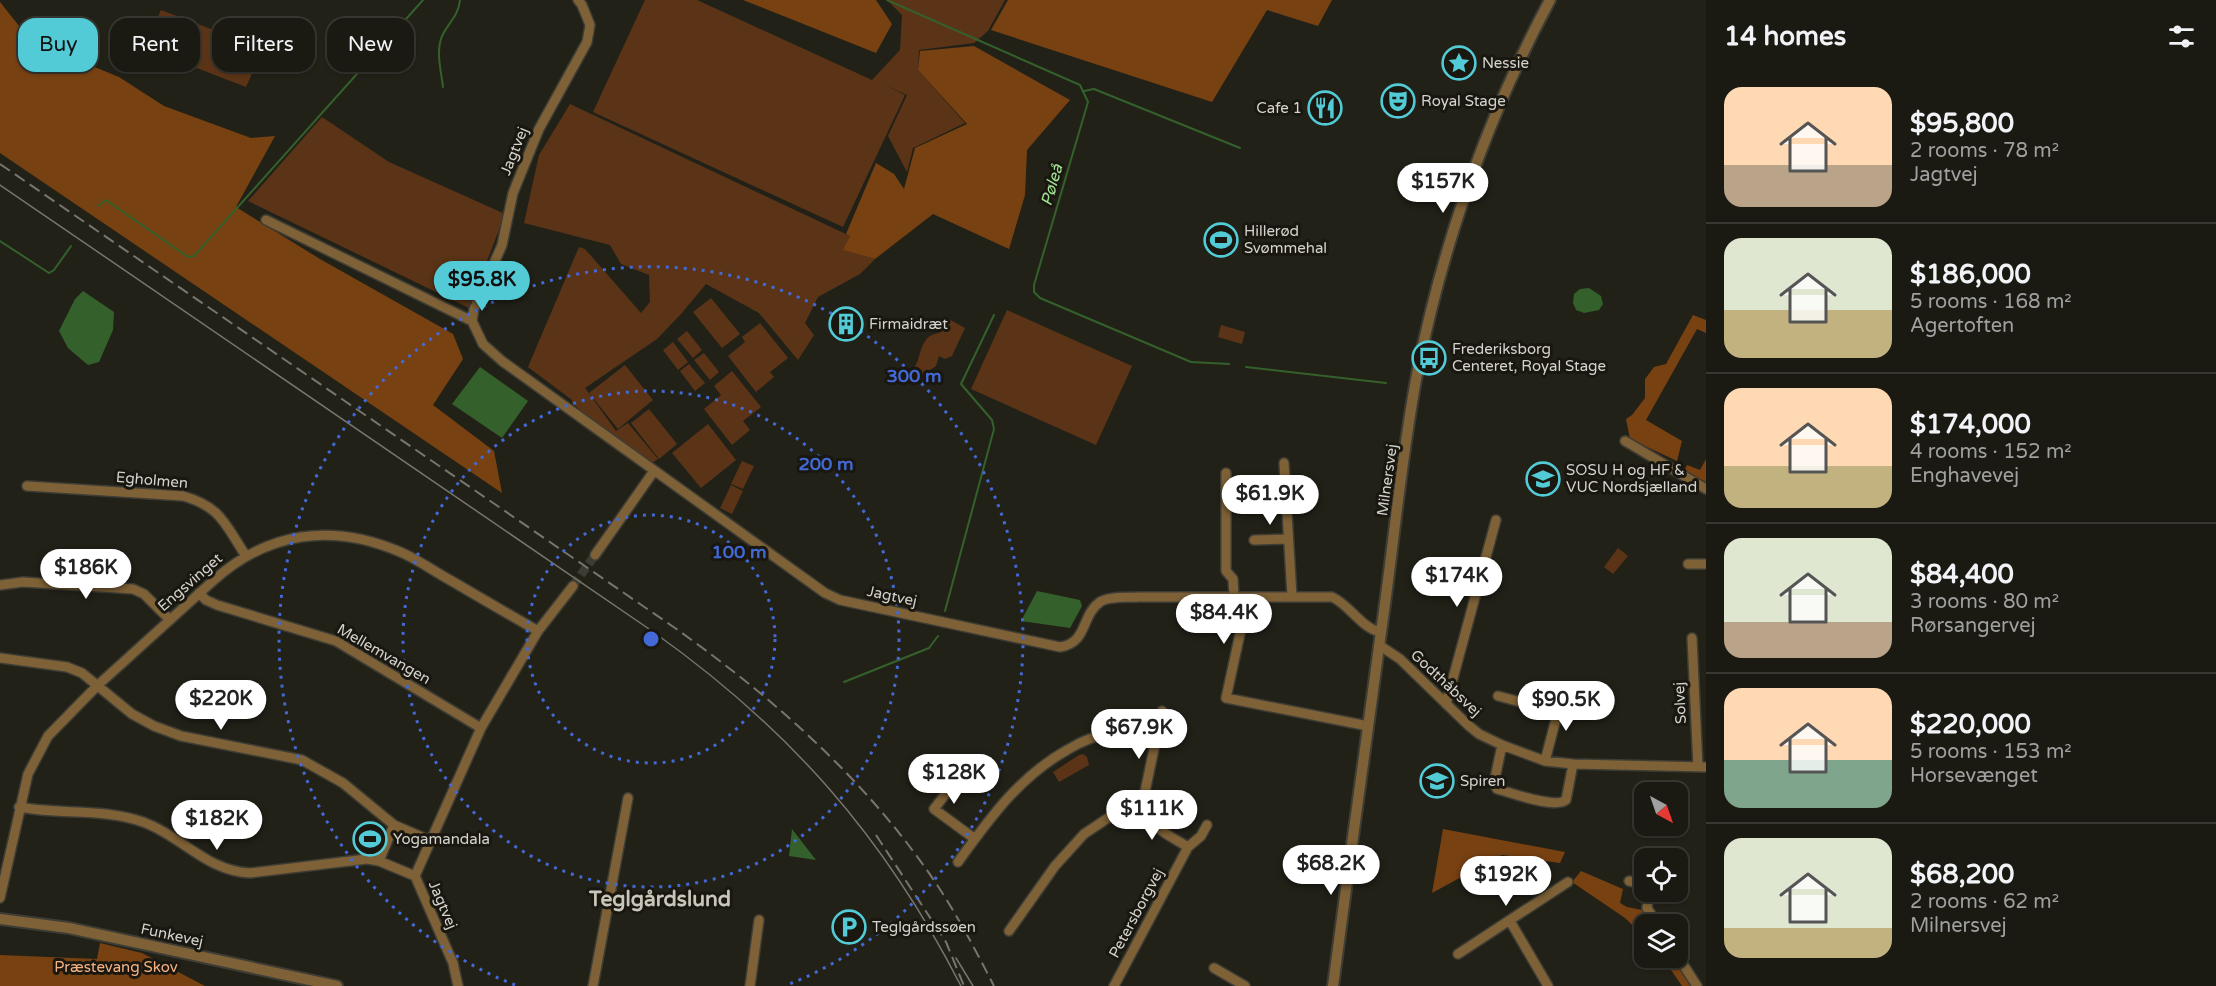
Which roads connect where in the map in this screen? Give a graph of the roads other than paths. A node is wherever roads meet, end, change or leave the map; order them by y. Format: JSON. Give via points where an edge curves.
{"nodes":[{"id":1,"x":578,"y":0,"type":"edge"},
{"id":2,"x":1550,"y":0,"type":"edge"},
{"id":3,"x":266,"y":220,"type":"dead end"},
{"id":4,"x":472,"y":321,"type":"junction"},
{"id":5,"x":1625,"y":441,"type":"dead end"},
{"id":6,"x":1284,"y":463,"type":"dead end"},
{"id":7,"x":654,"y":471,"type":"junction"},
{"id":8,"x":1226,"y":473,"type":"dead end"},
{"id":9,"x":27,"y":486,"type":"dead end"},
{"id":10,"x":1706,"y":489,"type":"edge"},
{"id":11,"x":1496,"y":520,"type":"dead end"},
{"id":12,"x":1288,"y":538,"type":"junction"},
{"id":13,"x":1254,"y":540,"type":"dead end"},
{"id":14,"x":595,"y":555,"type":"tunnel mouth"},
{"id":15,"x":246,"y":556,"type":"junction"},
{"id":16,"x":1688,"y":564,"type":"dead end"},
{"id":17,"x":1706,"y":564,"type":"edge"},
{"id":18,"x":0,"y":585,"type":"edge"},
{"id":19,"x":573,"y":586,"type":"tunnel mouth"},
{"id":20,"x":199,"y":593,"type":"junction"},
{"id":21,"x":1292,"y":596,"type":"junction"},
{"id":22,"x":1234,"y":597,"type":"junction"},
{"id":23,"x":1248,"y":597,"type":"junction"},
{"id":24,"x":170,"y":620,"type":"junction"},
{"id":25,"x":538,"y":631,"type":"junction"},
{"id":26,"x":1381,"y":632,"type":"junction"},
{"id":27,"x":1692,"y":638,"type":"dead end"},
{"id":28,"x":1379,"y":645,"type":"junction"},
{"id":29,"x":0,"y":658,"type":"edge"},
{"id":30,"x":99,"y":685,"type":"junction"},
{"id":31,"x":1498,"y":696,"type":"dead end"},
{"id":32,"x":1562,"y":696,"type":"dead end"},
{"id":33,"x":1446,"y":704,"type":"junction"},
{"id":34,"x":1162,"y":711,"type":"dead end"},
{"id":35,"x":1558,"y":712,"type":"junction"},
{"id":36,"x":1368,"y":726,"type":"junction"},
{"id":37,"x":481,"y":728,"type":"junction"},
{"id":38,"x":1157,"y":740,"type":"junction"},
{"id":39,"x":1502,"y":745,"type":"junction"},
{"id":40,"x":1545,"y":761,"type":"junction"},
{"id":41,"x":1573,"y":764,"type":"junction"},
{"id":42,"x":967,"y":766,"type":"dead end"},
{"id":43,"x":1702,"y":767,"type":"edge"},
{"id":44,"x":628,"y":798,"type":"dead end"},
{"id":45,"x":1143,"y":801,"type":"junction"},
{"id":46,"x":19,"y":807,"type":"junction"},
{"id":47,"x":394,"y":825,"type":"junction"},
{"id":48,"x":1207,"y":825,"type":"dead end"},
{"id":49,"x":975,"y":839,"type":"junction"},
{"id":50,"x":431,"y":841,"type":"junction"},
{"id":51,"x":1188,"y":847,"type":"junction"},
{"id":52,"x":379,"y":861,"type":"junction"},
{"id":53,"x":958,"y":862,"type":"dead end"},
{"id":54,"x":415,"y":876,"type":"junction"},
{"id":55,"x":1629,"y":881,"type":"dead end"},
{"id":56,"x":1568,"y":882,"type":"dead end"},
{"id":57,"x":1634,"y":882,"type":"edge"},
{"id":58,"x":0,"y":898,"type":"edge"},
{"id":59,"x":0,"y":919,"type":"edge"},
{"id":60,"x":759,"y":920,"type":"dead end"},
{"id":61,"x":1510,"y":921,"type":"junction"},
{"id":62,"x":1009,"y":931,"type":"dead end"},
{"id":63,"x":1458,"y":954,"type":"dead end"},
{"id":64,"x":1214,"y":968,"type":"dead end"},
{"id":65,"x":1685,"y":968,"type":"edge"},
{"id":66,"x":337,"y":986,"type":"edge"},
{"id":67,"x":458,"y":986,"type":"edge"},
{"id":68,"x":593,"y":986,"type":"edge"},
{"id":69,"x":750,"y":986,"type":"edge"},
{"id":70,"x":1114,"y":986,"type":"edge"},
{"id":71,"x":1245,"y":986,"type":"edge"},
{"id":72,"x":1334,"y":986,"type":"edge"},
{"id":73,"x":1548,"y":986,"type":"edge"},
{"id":74,"x":1697,"y":986,"type":"edge"}],
"edges":[{"from":1,"to":4,"type":"street","name":"Jagtvej","via":[[590,25],[587,42],[535,140],[513,193],[502,245]]},
{"from":2,"to":26,"type":"street","name":"Milnersvej","via":[[1515,69],[1473,171],[1446,254],[1418,372]]},
{"from":3,"to":4,"type":"street"},
{"from":4,"to":7,"type":"street","name":"Jagtvej","via":[[483,344],[498,357]]},
{"from":5,"to":10,"type":"street"},
{"from":6,"to":12,"type":"street"},
{"from":7,"to":14,"type":"street"},
{"from":7,"to":22,"type":"street","name":"Jagtvej","via":[[840,600],[1060,646],[1077,640],[1092,610],[1106,599]]},
{"from":8,"to":22,"type":"street","via":[[1226,571],[1233,579]]},
{"from":9,"to":15,"type":"street","name":"Egholmen","via":[[183,496],[202,501],[218,514]]},
{"from":11,"to":33,"type":"street"},
{"from":12,"to":13,"type":"street"},
{"from":12,"to":21,"type":"street"},
{"from":15,"to":20,"type":"street","name":"Engsvinget"},
{"from":15,"to":25,"type":"street","name":"Engsvinget","via":[[293,538],[318,535],[375,543],[400,552]]},
{"from":16,"to":17,"type":"street"},
{"from":18,"to":24,"type":"street","via":[[23,582],[133,589],[144,594]]},
{"from":19,"to":25,"type":"street","name":"Jagtvej"},
{"from":20,"to":24,"type":"street","name":"Engsvinget"},
{"from":20,"to":37,"type":"street","name":"Mellemvangen","via":[[217,605],[336,641]]},
{"from":21,"to":23,"type":"street"},
{"from":21,"to":26,"type":"street","via":[[1332,597]]},
{"from":22,"to":23,"type":"street"},
{"from":23,"to":36,"type":"street","via":[[1226,698]]},
{"from":24,"to":30,"type":"street","name":"Engsvinget"},
{"from":25,"to":37,"type":"street","name":"Jagtvej"},
{"from":26,"to":28,"type":"street","name":"Milnersvej"},
{"from":27,"to":43,"type":"street","name":"Solvej"},
{"from":28,"to":33,"type":"street","name":"Godthåbsvej","via":[[1400,659]]},
{"from":28,"to":36,"type":"street","name":"Milnersvej"},
{"from":29,"to":30,"type":"street","via":[[67,667]]},
{"from":30,"to":46,"type":"street","name":"Engsvinget","via":[[48,735],[28,774]]},
{"from":30,"to":47,"type":"street","via":[[132,714],[154,726],[181,736],[302,760],[317,767]]},
{"from":31,"to":35,"type":"street"},
{"from":32,"to":35,"type":"street"},
{"from":33,"to":39,"type":"street","name":"Godthåbsvej","via":[[1479,734]]},
{"from":34,"to":38,"type":"street"},
{"from":35,"to":40,"type":"street"},
{"from":36,"to":72,"type":"street","name":"Milnersvej"},
{"from":37,"to":50,"type":"street","name":"Jagtvej"},
{"from":38,"to":45,"type":"street"},
{"from":38,"to":49,"type":"street","via":[[1112,734],[1077,744],[1011,792]]},
{"from":39,"to":40,"type":"street","name":"Godthåbsvej"},
{"from":39,"to":41,"type":"street","via":[[1494,783],[1497,789],[1561,803],[1566,800]]},
{"from":40,"to":41,"type":"street","name":"Godthåbsvej"},
{"from":41,"to":43,"type":"street","name":"Godthåbsvej"},
{"from":42,"to":49,"type":"street","via":[[934,808]]},
{"from":44,"to":68,"type":"street"},
{"from":45,"to":51,"type":"street","via":[[1152,824]]},
{"from":45,"to":62,"type":"street","via":[[1129,804],[1084,834],[1055,866]]},
{"from":46,"to":52,"type":"street","via":[[120,816],[143,822],[217,867],[234,873]]},
{"from":46,"to":58,"type":"street","name":"Engsvinget"},
{"from":47,"to":50,"type":"street"},
{"from":47,"to":52,"type":"street"},
{"from":48,"to":51,"type":"street","name":"Petersborgvej"},
{"from":49,"to":53,"type":"street"},
{"from":50,"to":54,"type":"street","name":"Jagtvej"},
{"from":51,"to":70,"type":"street","name":"Petersborgvej"},
{"from":52,"to":54,"type":"street"},
{"from":54,"to":67,"type":"street","name":"Jagtvej","via":[[453,963]]},
{"from":55,"to":57,"type":"street"},
{"from":56,"to":61,"type":"street"},
{"from":59,"to":66,"type":"street","name":"Funkevej","via":[[69,928]]},
{"from":60,"to":69,"type":"street"},
{"from":61,"to":63,"type":"street"},
{"from":61,"to":73,"type":"street"},
{"from":64,"to":71,"type":"street"},
{"from":65,"to":74,"type":"street"}]}
